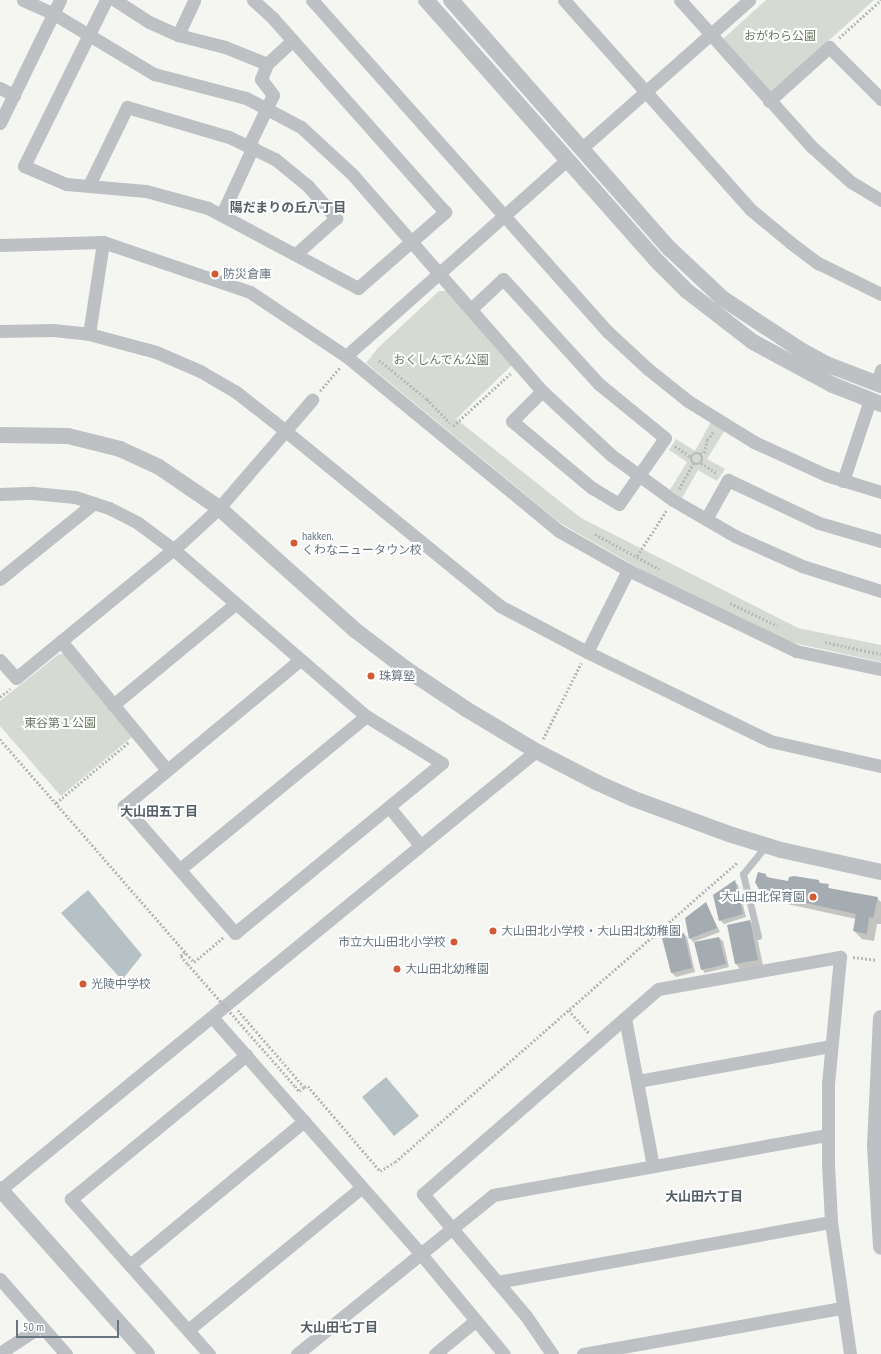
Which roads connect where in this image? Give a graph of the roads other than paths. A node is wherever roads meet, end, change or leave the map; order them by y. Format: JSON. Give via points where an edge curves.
{"nodes":[{"id":1,"x":23,"y":0,"type":"edge"},
{"id":2,"x":60,"y":0,"type":"edge"},
{"id":3,"x":106,"y":0,"type":"edge"},
{"id":4,"x":115,"y":0,"type":"edge"},
{"id":5,"x":194,"y":0,"type":"edge"},
{"id":6,"x":254,"y":0,"type":"edge"},
{"id":7,"x":312,"y":0,"type":"edge"},
{"id":8,"x":426,"y":0,"type":"edge"},
{"id":9,"x":451,"y":0,"type":"edge"},
{"id":10,"x":564,"y":0,"type":"edge"},
{"id":11,"x":680,"y":0,"type":"edge"},
{"id":12,"x":749,"y":0,"type":"edge"},
{"id":13,"x":54,"y":14,"type":"junction"},
{"id":14,"x":178,"y":34,"type":"junction"},
{"id":15,"x":710,"y":34,"type":"junction"},
{"id":16,"x":88,"y":35,"type":"junction"},
{"id":17,"x":293,"y":40,"type":"junction"},
{"id":18,"x":267,"y":64,"type":"junction"},
{"id":19,"x":0,"y":88,"type":"edge"},
{"id":20,"x":647,"y":93,"type":"junction"},
{"id":21,"x":14,"y":95,"type":"junction"},
{"id":22,"x":881,"y":100,"type":"edge"},
{"id":23,"x":769,"y":101,"type":"junction"},
{"id":24,"x":266,"y":108,"type":"junction"},
{"id":25,"x":0,"y":123,"type":"edge"},
{"id":26,"x":251,"y":146,"type":"junction"},
{"id":27,"x":582,"y":148,"type":"junction"},
{"id":28,"x":567,"y":160,"type":"junction"},
{"id":29,"x":89,"y":185,"type":"junction"},
{"id":30,"x":881,"y":200,"type":"edge"},
{"id":31,"x":222,"y":214,"type":"junction"},
{"id":32,"x":504,"y":214,"type":"junction"},
{"id":33,"x":103,"y":242,"type":"junction"},
{"id":34,"x":412,"y":243,"type":"junction"},
{"id":35,"x":0,"y":245,"type":"edge"},
{"id":36,"x":297,"y":253,"type":"junction"},
{"id":37,"x":439,"y":272,"type":"junction"},
{"id":38,"x":881,"y":294,"type":"edge"},
{"id":39,"x":472,"y":308,"type":"junction"},
{"id":40,"x":0,"y":331,"type":"edge"},
{"id":41,"x":89,"y":334,"type":"junction"},
{"id":42,"x":348,"y":357,"type":"junction"},
{"id":43,"x":879,"y":380,"type":"edge"},
{"id":44,"x":542,"y":391,"type":"junction"},
{"id":45,"x":312,"y":400,"type":"road end"},
{"id":46,"x":875,"y":402,"type":"edge"},
{"id":47,"x":286,"y":431,"type":"junction"},
{"id":48,"x":0,"y":435,"type":"edge"},
{"id":49,"x":639,"y":477,"type":"junction"},
{"id":50,"x":843,"y":481,"type":"junction"},
{"id":51,"x":881,"y":492,"type":"edge"},
{"id":52,"x":0,"y":494,"type":"edge"},
{"id":53,"x":94,"y":503,"type":"junction"},
{"id":54,"x":219,"y":508,"type":"junction"},
{"id":55,"x":706,"y":519,"type":"junction"},
{"id":56,"x":881,"y":541,"type":"edge"},
{"id":57,"x":173,"y":549,"type":"junction"},
{"id":58,"x":628,"y":570,"type":"junction"},
{"id":59,"x":0,"y":579,"type":"edge"},
{"id":60,"x":881,"y":591,"type":"edge"},
{"id":61,"x":235,"y":604,"type":"junction"},
{"id":62,"x":61,"y":641,"type":"junction"},
{"id":63,"x":587,"y":652,"type":"junction"},
{"id":64,"x":0,"y":660,"type":"edge"},
{"id":65,"x":300,"y":660,"type":"junction"},
{"id":66,"x":881,"y":669,"type":"edge"},
{"id":67,"x":113,"y":705,"type":"junction"},
{"id":68,"x":366,"y":716,"type":"junction"},
{"id":69,"x":536,"y":751,"type":"junction"},
{"id":70,"x":881,"y":766,"type":"edge"},
{"id":71,"x":167,"y":770,"type":"junction"},
{"id":72,"x":389,"y":807,"type":"junction"},
{"id":73,"x":420,"y":845,"type":"junction"},
{"id":74,"x":766,"y":846,"type":"junction"},
{"id":75,"x":180,"y":869,"type":"junction"},
{"id":76,"x":881,"y":872,"type":"edge"},
{"id":77,"x":758,"y":936,"type":"dead end"},
{"id":78,"x":212,"y":1017,"type":"junction"},
{"id":79,"x":625,"y":1018,"type":"junction"},
{"id":80,"x":881,"y":1018,"type":"edge"},
{"id":81,"x":831,"y":1046,"type":"junction"},
{"id":82,"x":246,"y":1055,"type":"junction"},
{"id":83,"x":638,"y":1081,"type":"junction"},
{"id":84,"x":304,"y":1122,"type":"junction"},
{"id":85,"x":828,"y":1135,"type":"junction"},
{"id":86,"x":653,"y":1166,"type":"junction"},
{"id":87,"x":361,"y":1188,"type":"junction"},
{"id":88,"x":0,"y":1190,"type":"edge"},
{"id":89,"x":831,"y":1222,"type":"junction"},
{"id":90,"x":450,"y":1227,"type":"junction"},
{"id":91,"x":881,"y":1247,"type":"edge"},
{"id":92,"x":420,"y":1253,"type":"junction"},
{"id":93,"x":130,"y":1265,"type":"junction"},
{"id":94,"x":0,"y":1279,"type":"edge"},
{"id":95,"x":498,"y":1282,"type":"junction"},
{"id":96,"x":842,"y":1308,"type":"junction"},
{"id":97,"x":476,"y":1320,"type":"junction"},
{"id":98,"x":41,"y":1326,"type":"junction"},
{"id":99,"x":188,"y":1330,"type":"junction"},
{"id":100,"x":142,"y":1352,"type":"edge"},
{"id":101,"x":0,"y":1353,"type":"edge"},
{"id":102,"x":66,"y":1354,"type":"edge"},
{"id":103,"x":208,"y":1354,"type":"edge"},
{"id":104,"x":297,"y":1354,"type":"edge"},
{"id":105,"x":435,"y":1354,"type":"edge"},
{"id":106,"x":504,"y":1354,"type":"edge"},
{"id":107,"x":552,"y":1354,"type":"edge"},
{"id":108,"x":583,"y":1354,"type":"edge"},
{"id":109,"x":850,"y":1354,"type":"edge"}],
"edges":[{"from":1,"to":13,"type":"street"},
{"from":2,"to":13,"type":"street"},
{"from":3,"to":16,"type":"street"},
{"from":4,"to":14,"type":"street","via":[[149,22]]},
{"from":5,"to":14,"type":"street"},
{"from":6,"to":17,"type":"street"},
{"from":7,"to":32,"type":"street"},
{"from":8,"to":28,"type":"street"},
{"from":9,"to":27,"type":"street"},
{"from":10,"to":20,"type":"street"},
{"from":11,"to":15,"type":"street"},
{"from":12,"to":15,"type":"street"},
{"from":13,"to":16,"type":"street"},
{"from":13,"to":21,"type":"street"},
{"from":14,"to":18,"type":"street","via":[[226,47]]},
{"from":15,"to":20,"type":"street"},
{"from":15,"to":23,"type":"street"},
{"from":16,"to":24,"type":"street","via":[[154,74],[239,96]]},
{"from":16,"to":29,"type":"street","via":[[24,166],[57,181]]},
{"from":17,"to":18,"type":"street"},
{"from":17,"to":34,"type":"street","via":[[445,212]]},
{"from":18,"to":24,"type":"street","via":[[261,79],[273,95]]},
{"from":19,"to":21,"type":"street"},
{"from":20,"to":27,"type":"street"},
{"from":20,"to":38,"type":"street","via":[[721,177],[772,228],[818,263]]},
{"from":21,"to":25,"type":"street"},
{"from":22,"to":23,"type":"street","via":[[829,47]]},
{"from":23,"to":30,"type":"street","via":[[826,161],[851,182]]},
{"from":24,"to":26,"type":"street"},
{"from":24,"to":34,"type":"street","via":[[301,126],[320,141]]},
{"from":26,"to":29,"type":"street","via":[[127,108]]},
{"from":26,"to":31,"type":"street"},
{"from":26,"to":36,"type":"street","via":[[292,172],[336,218]]},
{"from":27,"to":43,"type":"street","via":[[670,249],[722,298],[826,364]]},
{"from":28,"to":32,"type":"street"},
{"from":28,"to":46,"type":"street","via":[[659,264],[717,316],[753,342],[796,367]]},
{"from":29,"to":31,"type":"street","via":[[164,195]]},
{"from":31,"to":36,"type":"street"},
{"from":32,"to":37,"type":"street"},
{"from":32,"to":50,"type":"street","via":[[608,332],[688,401],[754,442]]},
{"from":33,"to":35,"type":"street"},
{"from":33,"to":41,"type":"street"},
{"from":33,"to":42,"type":"street","via":[[250,292]]},
{"from":34,"to":36,"type":"street","via":[[358,288]]},
{"from":34,"to":37,"type":"street"},
{"from":37,"to":39,"type":"street"},
{"from":37,"to":42,"type":"street"},
{"from":39,"to":44,"type":"street"},
{"from":39,"to":49,"type":"street","via":[[503,279],[599,384],[665,438]]},
{"from":40,"to":41,"type":"street","via":[[53,330]]},
{"from":41,"to":47,"type":"street","via":[[148,350],[200,371],[236,392]]},
{"from":42,"to":58,"type":"street","via":[[551,525]]},
{"from":44,"to":49,"type":"street","via":[[611,455]]},
{"from":44,"to":49,"type":"street","via":[[512,421],[592,488],[620,504]]},
{"from":45,"to":47,"type":"street"},
{"from":46,"to":50,"type":"street"},
{"from":47,"to":54,"type":"street"},
{"from":47,"to":63,"type":"street","via":[[486,596]]},
{"from":48,"to":54,"type":"street","via":[[68,436],[114,447],[160,467]]},
{"from":49,"to":55,"type":"street"},
{"from":50,"to":51,"type":"street"},
{"from":52,"to":53,"type":"street","via":[[52,494]]},
{"from":53,"to":57,"type":"street","via":[[138,523]]},
{"from":53,"to":59,"type":"street"},
{"from":54,"to":57,"type":"street"},
{"from":54,"to":69,"type":"street","via":[[356,630],[406,669]]},
{"from":55,"to":56,"type":"street","via":[[728,480],[819,523]]},
{"from":55,"to":60,"type":"street","via":[[735,536],[802,566]]},
{"from":57,"to":61,"type":"street"},
{"from":57,"to":62,"type":"street"},
{"from":58,"to":63,"type":"street"},
{"from":58,"to":66,"type":"street","via":[[796,651]]},
{"from":61,"to":65,"type":"street"},
{"from":61,"to":67,"type":"street"},
{"from":62,"to":64,"type":"street","via":[[16,678]]},
{"from":62,"to":67,"type":"street"},
{"from":63,"to":70,"type":"street","via":[[770,741]]},
{"from":65,"to":68,"type":"street"},
{"from":65,"to":71,"type":"street"},
{"from":67,"to":71,"type":"street"},
{"from":68,"to":72,"type":"street","via":[[442,763]]},
{"from":68,"to":75,"type":"street"},
{"from":69,"to":73,"type":"street"},
{"from":69,"to":74,"type":"street","via":[[634,800]]},
{"from":71,"to":75,"type":"street","via":[[124,806]]},
{"from":72,"to":73,"type":"street"},
{"from":72,"to":75,"type":"street","via":[[235,933]]},
{"from":73,"to":78,"type":"street"},
{"from":74,"to":76,"type":"street"},
{"from":74,"to":77,"type":"lane","via":[[743,874]]},
{"from":78,"to":82,"type":"street"},
{"from":78,"to":88,"type":"street"},
{"from":79,"to":81,"type":"street","via":[[658,989],[840,956]]},
{"from":79,"to":83,"type":"street"},
{"from":79,"to":90,"type":"street","via":[[423,1194]]},
{"from":80,"to":91,"type":"street","via":[[876,1138]]},
{"from":81,"to":83,"type":"street"},
{"from":81,"to":85,"type":"street"},
{"from":82,"to":84,"type":"street"},
{"from":82,"to":93,"type":"street","via":[[71,1199]]},
{"from":83,"to":86,"type":"street"},
{"from":84,"to":87,"type":"street"},
{"from":84,"to":93,"type":"street"},
{"from":85,"to":86,"type":"street"},
{"from":85,"to":89,"type":"street"},
{"from":86,"to":90,"type":"street","via":[[493,1195]]},
{"from":87,"to":92,"type":"street"},
{"from":87,"to":99,"type":"street"},
{"from":88,"to":100,"type":"street"},
{"from":89,"to":95,"type":"street"},
{"from":89,"to":96,"type":"street"},
{"from":90,"to":92,"type":"street"},
{"from":90,"to":95,"type":"street"},
{"from":92,"to":97,"type":"street"},
{"from":92,"to":104,"type":"street"},
{"from":93,"to":99,"type":"street"},
{"from":94,"to":98,"type":"street"},
{"from":95,"to":107,"type":"street","via":[[536,1328]]},
{"from":96,"to":108,"type":"street"},
{"from":96,"to":109,"type":"street"},
{"from":97,"to":105,"type":"street"},
{"from":97,"to":106,"type":"street"},
{"from":98,"to":101,"type":"street"},
{"from":98,"to":102,"type":"street"},
{"from":99,"to":103,"type":"street"}]}
